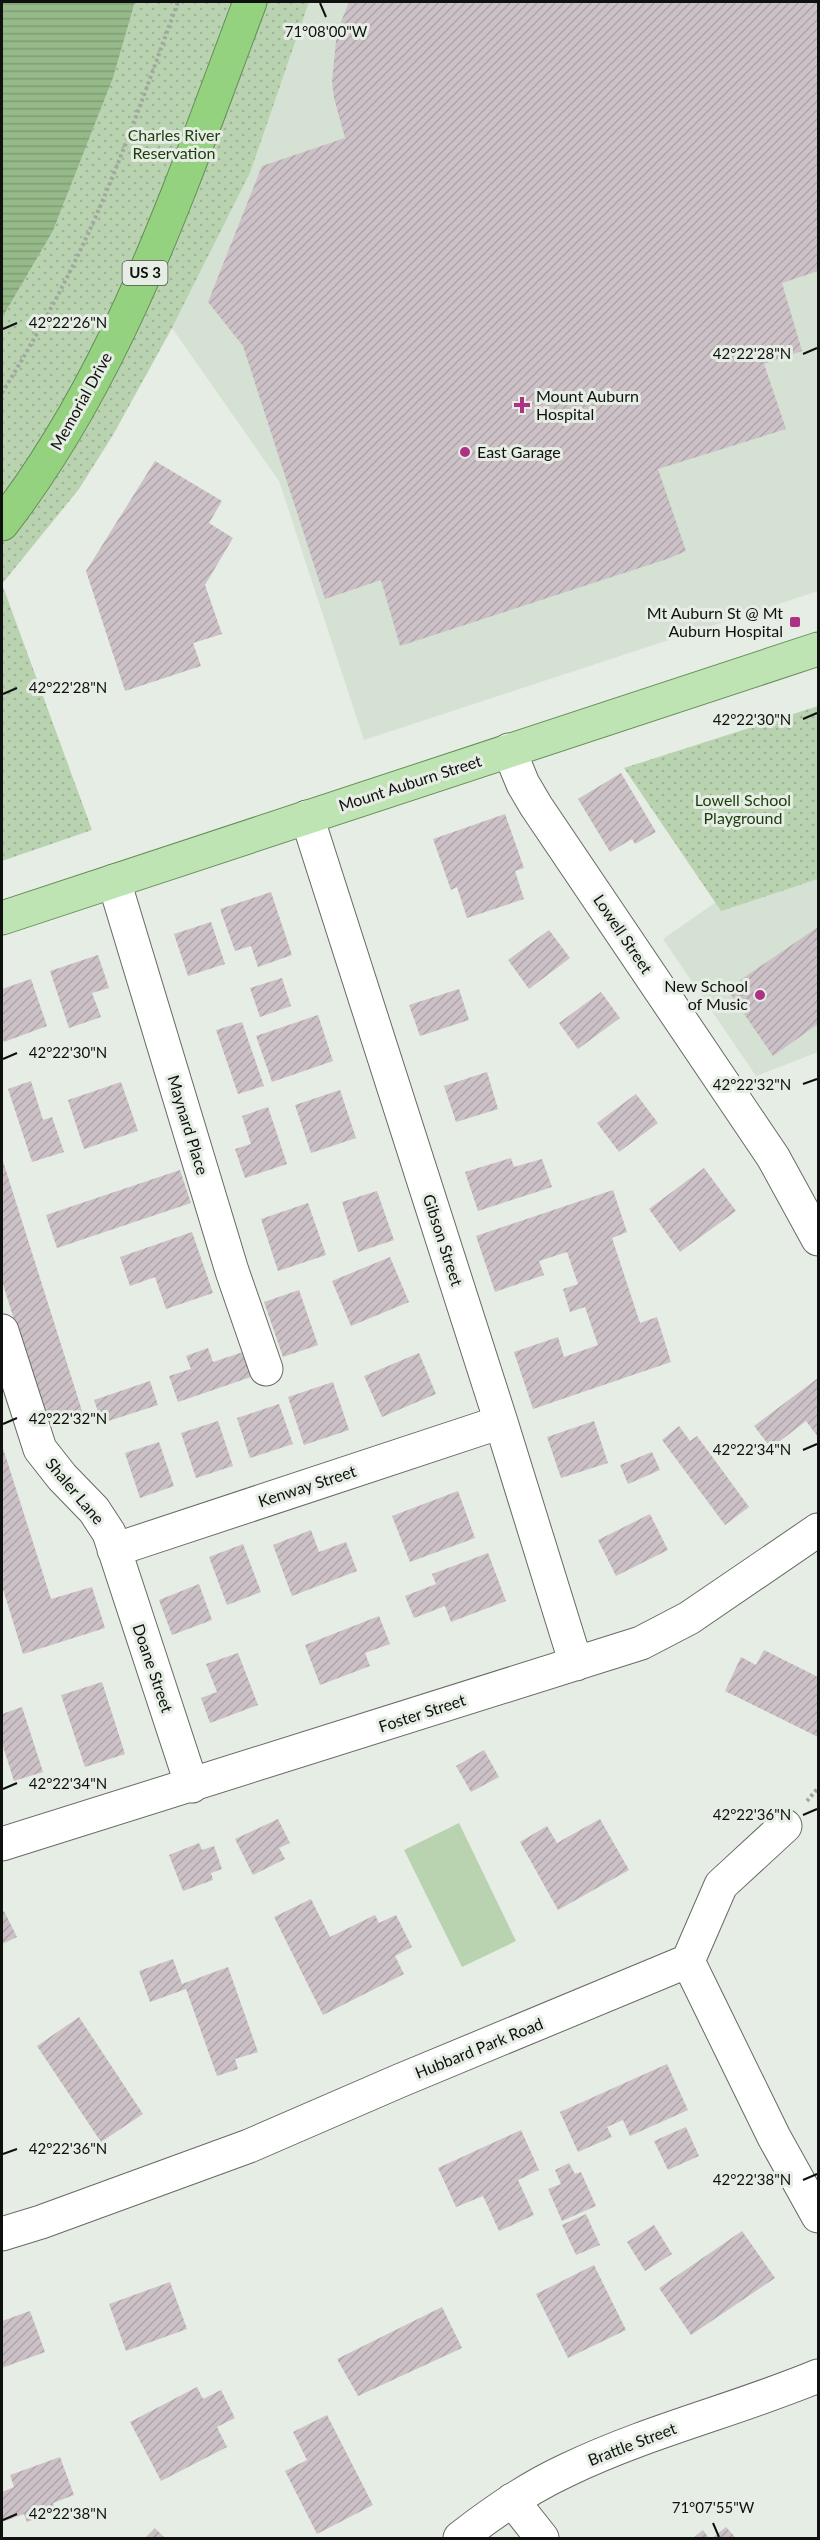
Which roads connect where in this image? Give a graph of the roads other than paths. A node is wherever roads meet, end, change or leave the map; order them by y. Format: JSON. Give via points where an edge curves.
{"nodes":[{"id":1,"x":250,"y":2,"type":"edge"},
{"id":2,"x":2,"y":524,"type":"edge"},
{"id":3,"x":819,"y":649,"type":"edge"},
{"id":4,"x":509,"y":750,"type":"junction"},
{"id":5,"x":307,"y":817,"type":"junction"},
{"id":6,"x":114,"y":881,"type":"junction"},
{"id":7,"x":2,"y":918,"type":"edge"},
{"id":8,"x":819,"y":1239,"type":"edge"},
{"id":9,"x":2,"y":1331,"type":"edge"},
{"id":10,"x":266,"y":1369,"type":"dead end"},
{"id":11,"x":501,"y":1422,"type":"junction"},
{"id":12,"x":819,"y":1530,"type":"edge"},
{"id":13,"x":114,"y":1550,"type":"junction"},
{"id":14,"x":576,"y":1664,"type":"junction"},
{"id":15,"x":192,"y":1786,"type":"junction"},
{"id":16,"x":785,"y":1826,"type":"dead end"},
{"id":17,"x":2,"y":1844,"type":"edge"},
{"id":18,"x":688,"y":1961,"type":"junction"},
{"id":19,"x":819,"y":2216,"type":"edge"},
{"id":20,"x":2,"y":2234,"type":"edge"},
{"id":21,"x":819,"y":2376,"type":"edge"},
{"id":22,"x":512,"y":2500,"type":"junction"},
{"id":23,"x":460,"y":2538,"type":"edge"},
{"id":24,"x":542,"y":2538,"type":"edge"}],
"edges":[{"from":1,"to":2,"type":"highway","name":"Memorial Drive","number":"US 3","via":[[134,300],[81,407]]},
{"from":3,"to":4,"type":"main road","name":"Mount Auburn Street"},
{"from":4,"to":5,"type":"main road","name":"Mount Auburn Street"},
{"from":4,"to":8,"type":"street","name":"Lowell Street","via":[[536,806],[773,1157]]},
{"from":5,"to":6,"type":"main road","name":"Mount Auburn Street"},
{"from":5,"to":11,"type":"street","name":"Gibson Street"},
{"from":6,"to":7,"type":"main road","name":"Mount Auburn Street"},
{"from":6,"to":10,"type":"street","name":"Maynard Place","via":[[232,1271]]},
{"from":9,"to":13,"type":"street","name":"Shaler Lane","via":[[40,1449],[103,1522]]},
{"from":11,"to":13,"type":"street","name":"Kenway Street"},
{"from":11,"to":14,"type":"street","name":"Gibson Street"},
{"from":12,"to":14,"type":"street","name":"Foster Street","via":[[673,1628]]},
{"from":13,"to":15,"type":"street","name":"Doane Street"},
{"from":14,"to":15,"type":"street","name":"Foster Street"},
{"from":15,"to":17,"type":"street","name":"Foster Street"},
{"from":16,"to":18,"type":"street","via":[[721,1885]]},
{"from":18,"to":19,"type":"street","via":[[774,2137]]},
{"from":18,"to":20,"type":"street","name":"Hubbard Park Road","via":[[249,2146]]},
{"from":21,"to":22,"type":"street","name":"Brattle Street","via":[[609,2452]]},
{"from":22,"to":23,"type":"street","name":"Brattle Street"},
{"from":22,"to":24,"type":"street"}]}
